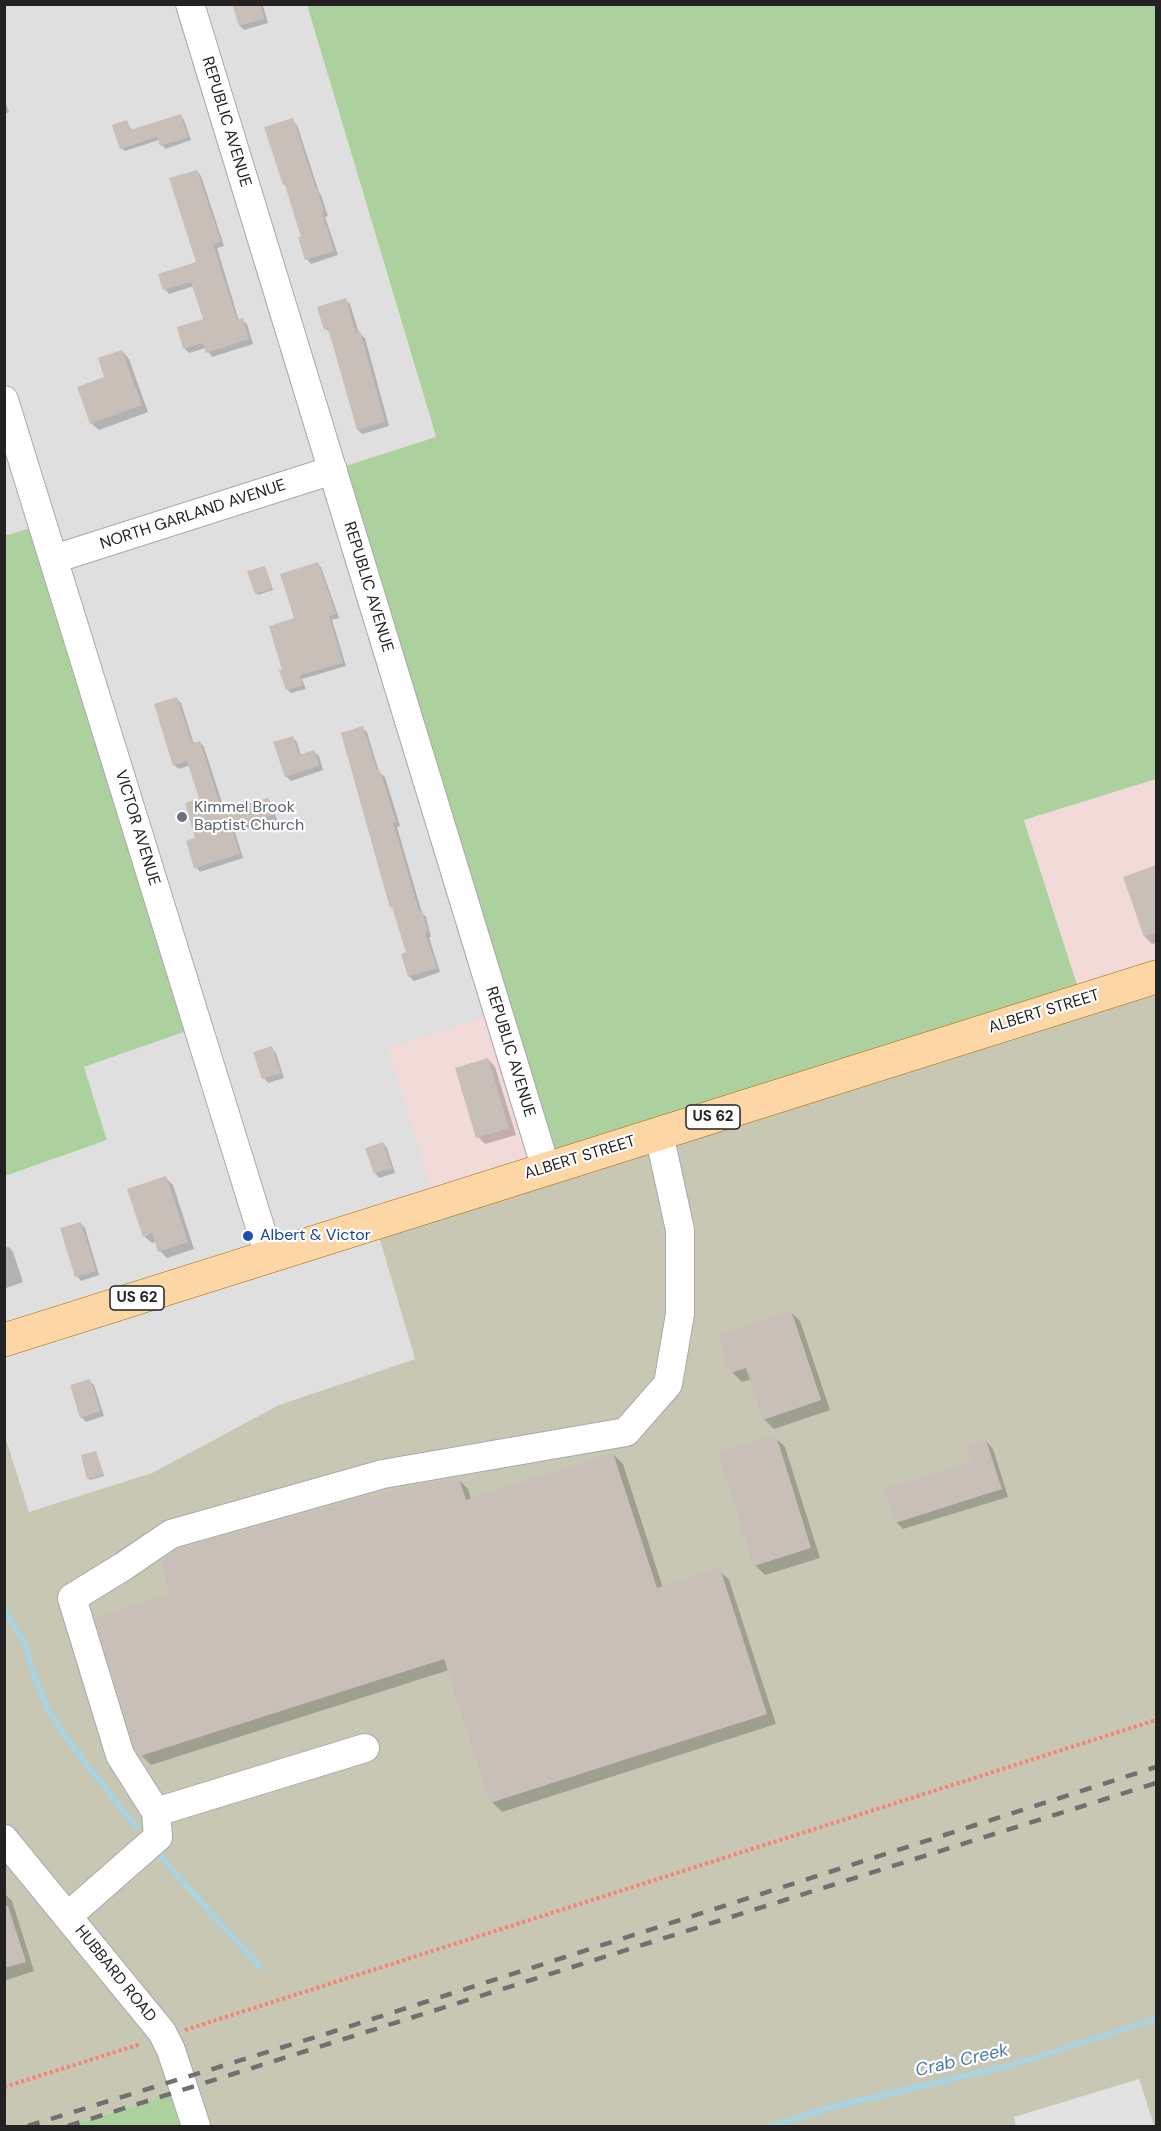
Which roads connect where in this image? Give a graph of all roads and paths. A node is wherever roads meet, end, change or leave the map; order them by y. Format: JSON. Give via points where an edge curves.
{"nodes":[{"id":1,"x":190,"y":4,"type":"edge"},
{"id":2,"x":4,"y":400,"type":"edge"},
{"id":3,"x":333,"y":470,"type":"junction"},
{"id":4,"x":54,"y":559,"type":"junction"},
{"id":5,"x":1156,"y":977,"type":"edge"},
{"id":6,"x":659,"y":1134,"type":"junction"},
{"id":7,"x":546,"y":1169,"type":"junction"},
{"id":8,"x":269,"y":1256,"type":"junction"},
{"id":9,"x":4,"y":1340,"type":"edge"},
{"id":10,"x":1156,"y":1720,"type":"edge"},
{"id":11,"x":364,"y":1748,"type":"dead end"},
{"id":12,"x":157,"y":1825,"type":"junction"},
{"id":13,"x":4,"y":1839,"type":"edge"},
{"id":14,"x":68,"y":1916,"type":"junction"},
{"id":15,"x":164,"y":2036,"type":"junction"},
{"id":16,"x":4,"y":2087,"type":"edge"},
{"id":17,"x":196,"y":2127,"type":"edge"}],
"edges":[{"from":1,"to":3,"type":"street","name":"REPUBLIC AVENUE"},
{"from":2,"to":4,"type":"street","name":"VICTOR AVENUE"},
{"from":3,"to":4,"type":"street","name":"NORTH GARLAND AVENUE"},
{"from":3,"to":7,"type":"street","name":"REPUBLIC AVENUE"},
{"from":4,"to":8,"type":"street","name":"VICTOR AVENUE"},
{"from":5,"to":6,"type":"main road","name":"ALBERT STREET","number":"US 62"},
{"from":6,"to":7,"type":"main road","name":"ALBERT STREET","number":"US 62"},
{"from":6,"to":12,"type":"street","via":[[680,1230],[680,1314],[668,1384],[626,1432],[383,1474],[171,1534],[72,1598],[120,1755]]},
{"from":7,"to":8,"type":"main road","name":"ALBERT STREET","number":"US 62"},
{"from":8,"to":9,"type":"main road","name":"ALBERT STREET","number":"US 62"},
{"from":10,"to":15,"type":"path"},
{"from":11,"to":12,"type":"street"},
{"from":12,"to":14,"type":"street","via":[[137,1857]]},
{"from":13,"to":14,"type":"street","name":"HUBBARD ROAD"},
{"from":14,"to":15,"type":"street","name":"HUBBARD ROAD"},
{"from":15,"to":16,"type":"path"},
{"from":15,"to":17,"type":"street","name":"HUBBARD ROAD"}]}
